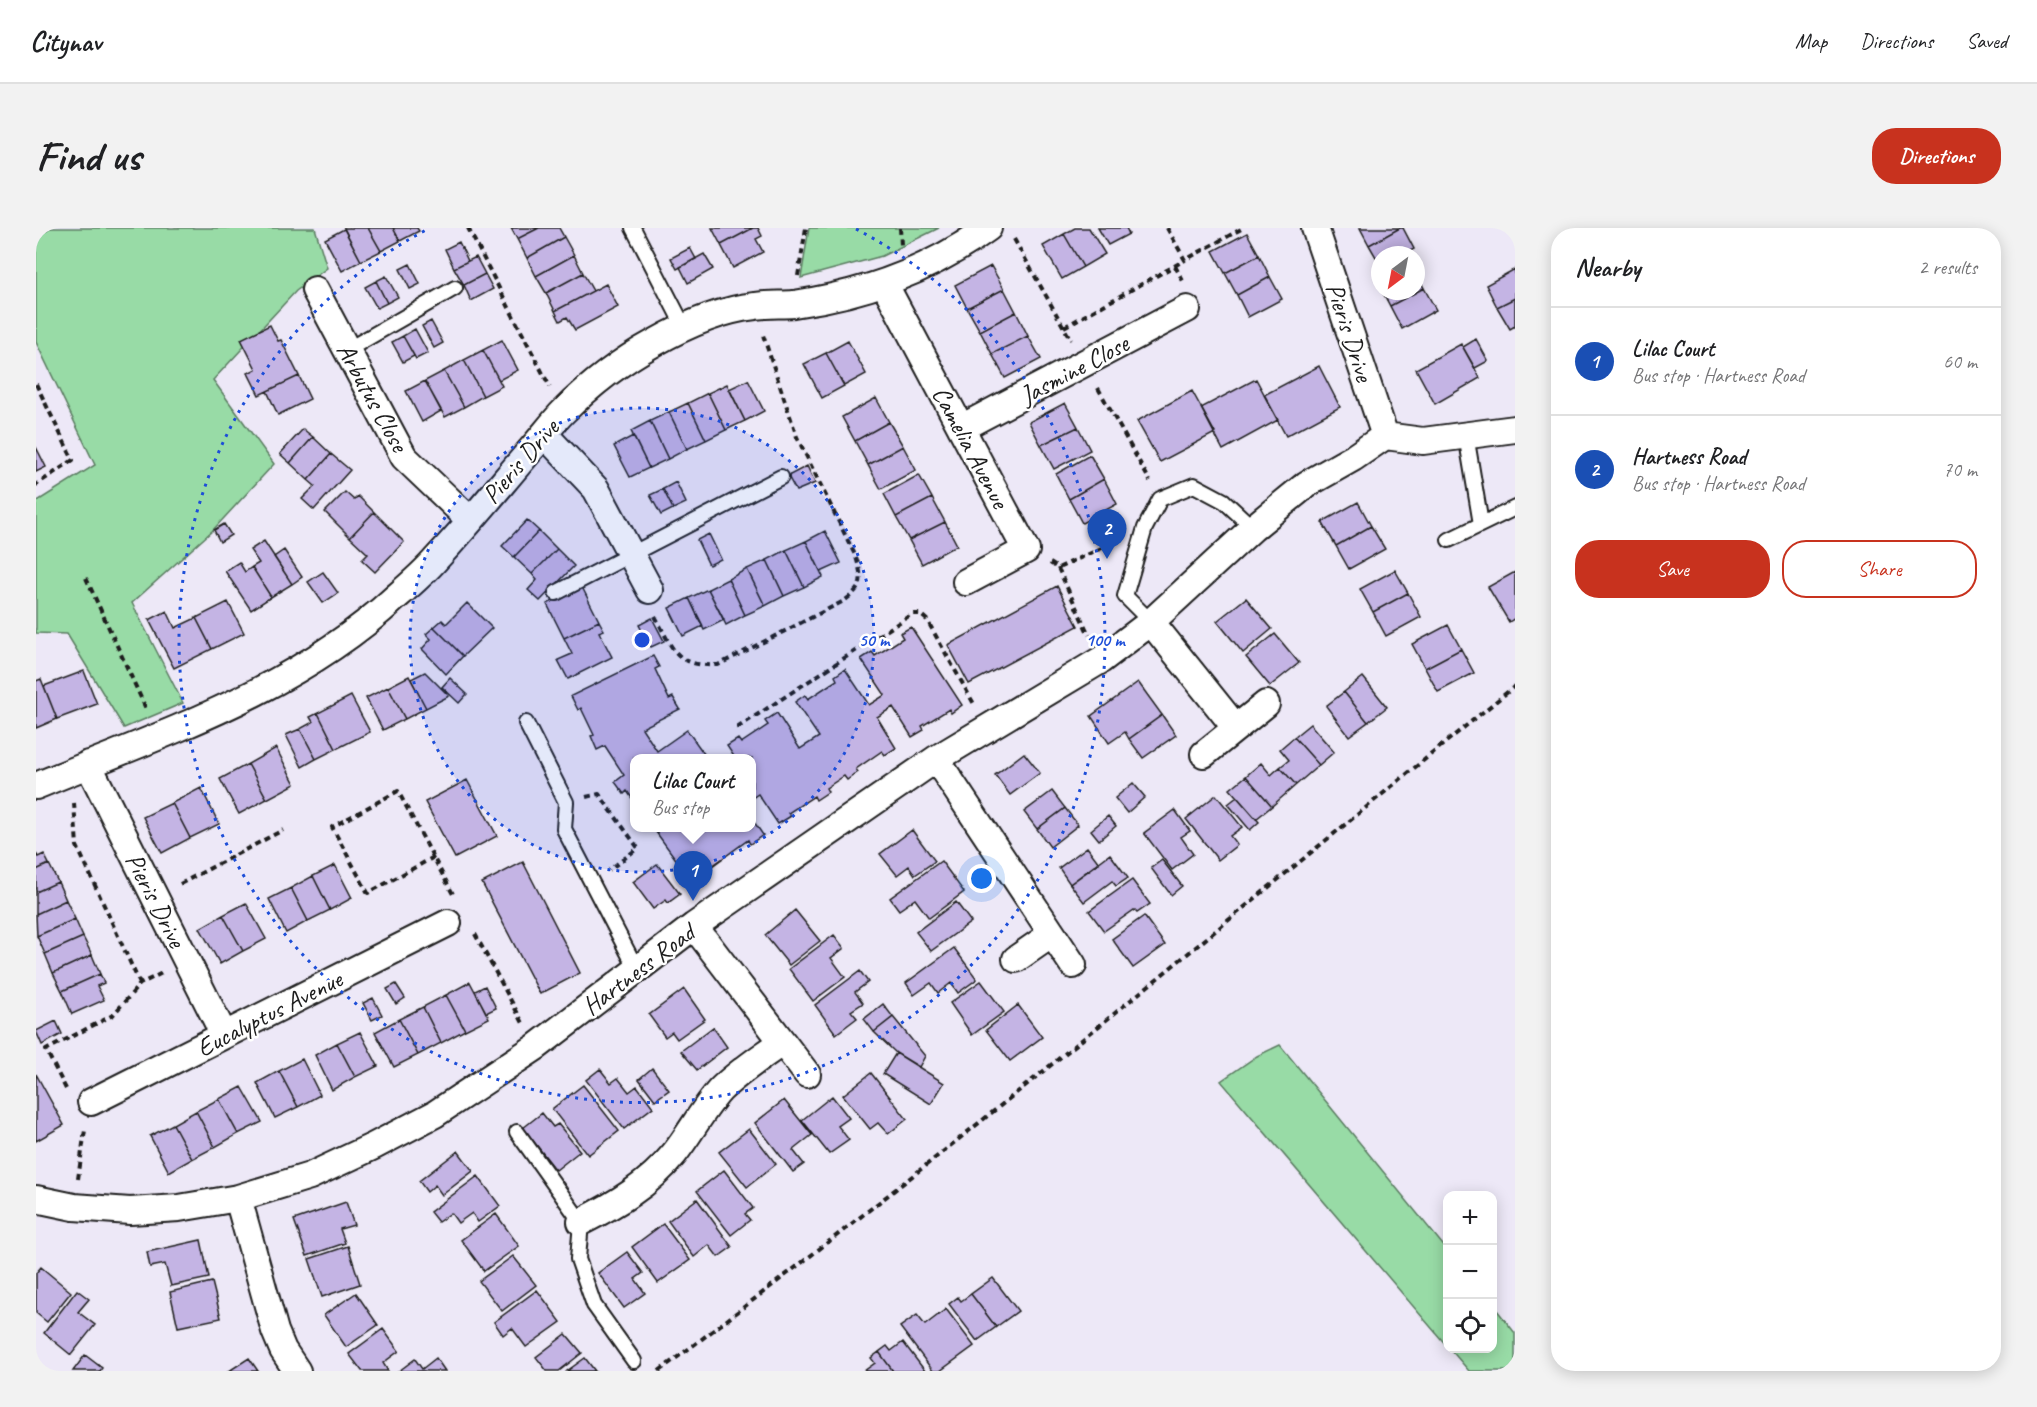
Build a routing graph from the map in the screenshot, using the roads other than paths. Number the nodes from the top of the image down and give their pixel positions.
1 (633, 228) edge
2 (988, 228) edge
3 (1316, 228) edge
4 (884, 283) junction
5 (455, 288) dead end
6 (315, 290) dead end
7 (1187, 309) dead end
8 (684, 327) junction
9 (347, 350) junction
10 (961, 428) junction
11 (1515, 429) edge
12 (544, 434) junction
13 (1466, 435) junction
14 (1385, 436) junction
15 (781, 477) dead end
16 (1515, 508) edge
17 (470, 520) junction
18 (1481, 524) junction
19 (1253, 528) junction
20 (1449, 540) dead end
21 (631, 555) junction
22 (966, 582) dead end
23 (650, 590) road end
24 (556, 593) dead end
25 (1151, 622) junction
26 (1266, 704) dead end
27 (526, 723) dead end
28 (1236, 728) junction
29 (1204, 754) dead end
30 (936, 759) junction
31 (92, 774) junction
32 (36, 786) edge
33 (448, 923) dead end
34 (694, 926) junction
35 (1052, 934) junction
36 (1016, 958) dead end
37 (1072, 965) dead end
38 (636, 970) junction
39 (224, 1035) junction
40 (782, 1042) junction
41 (807, 1074) dead end
42 (83, 1106) road end
43 (517, 1132) dead end
44 (238, 1197) junction
45 (36, 1199) edge
46 (581, 1222) junction
47 (634, 1361) dead end
48 (297, 1371) edge

1 - 8 lane
2 - 4 street, Pieris Drive
3 - 14 street, Pieris Drive
4 - 8 street, Pieris Drive
4 - 10 street, Camelia Avenue
5 - 9 lane
6 - 9 street, Arbutus Close
7 - 10 street, Jasmine Close
8 - 12 street, Pieris Drive
9 - 17 street, Arbutus Close
10 - 22 street, Camelia Avenue
11 - 13 street
12 - 17 street, Pieris Drive
12 - 21 street
13 - 14 street
13 - 18 lane
14 - 19 street, Hartness Road
15 - 21 lane
16 - 18 lane
17 - 31 street, Pieris Drive
18 - 20 lane
19 - 25 street, Hartness Road
19 - 25 lane
21 - 23 street
21 - 24 lane
25 - 28 street
25 - 30 street, Hartness Road
26 - 28 street
27 - 38 lane
28 - 29 street
30 - 34 street, Hartness Road
30 - 35 street
31 - 32 street, Pieris Drive
31 - 39 street, Pieris Drive
33 - 39 street, Eucalyptus Avenue
34 - 38 street, Hartness Road
34 - 40 street
35 - 36 street
35 - 37 street
38 - 44 street, Hartness Road
39 - 42 street, Eucalyptus Avenue
40 - 41 street
40 - 46 street
43 - 46 lane
44 - 45 street, Hartness Road
44 - 48 street
46 - 47 lane

